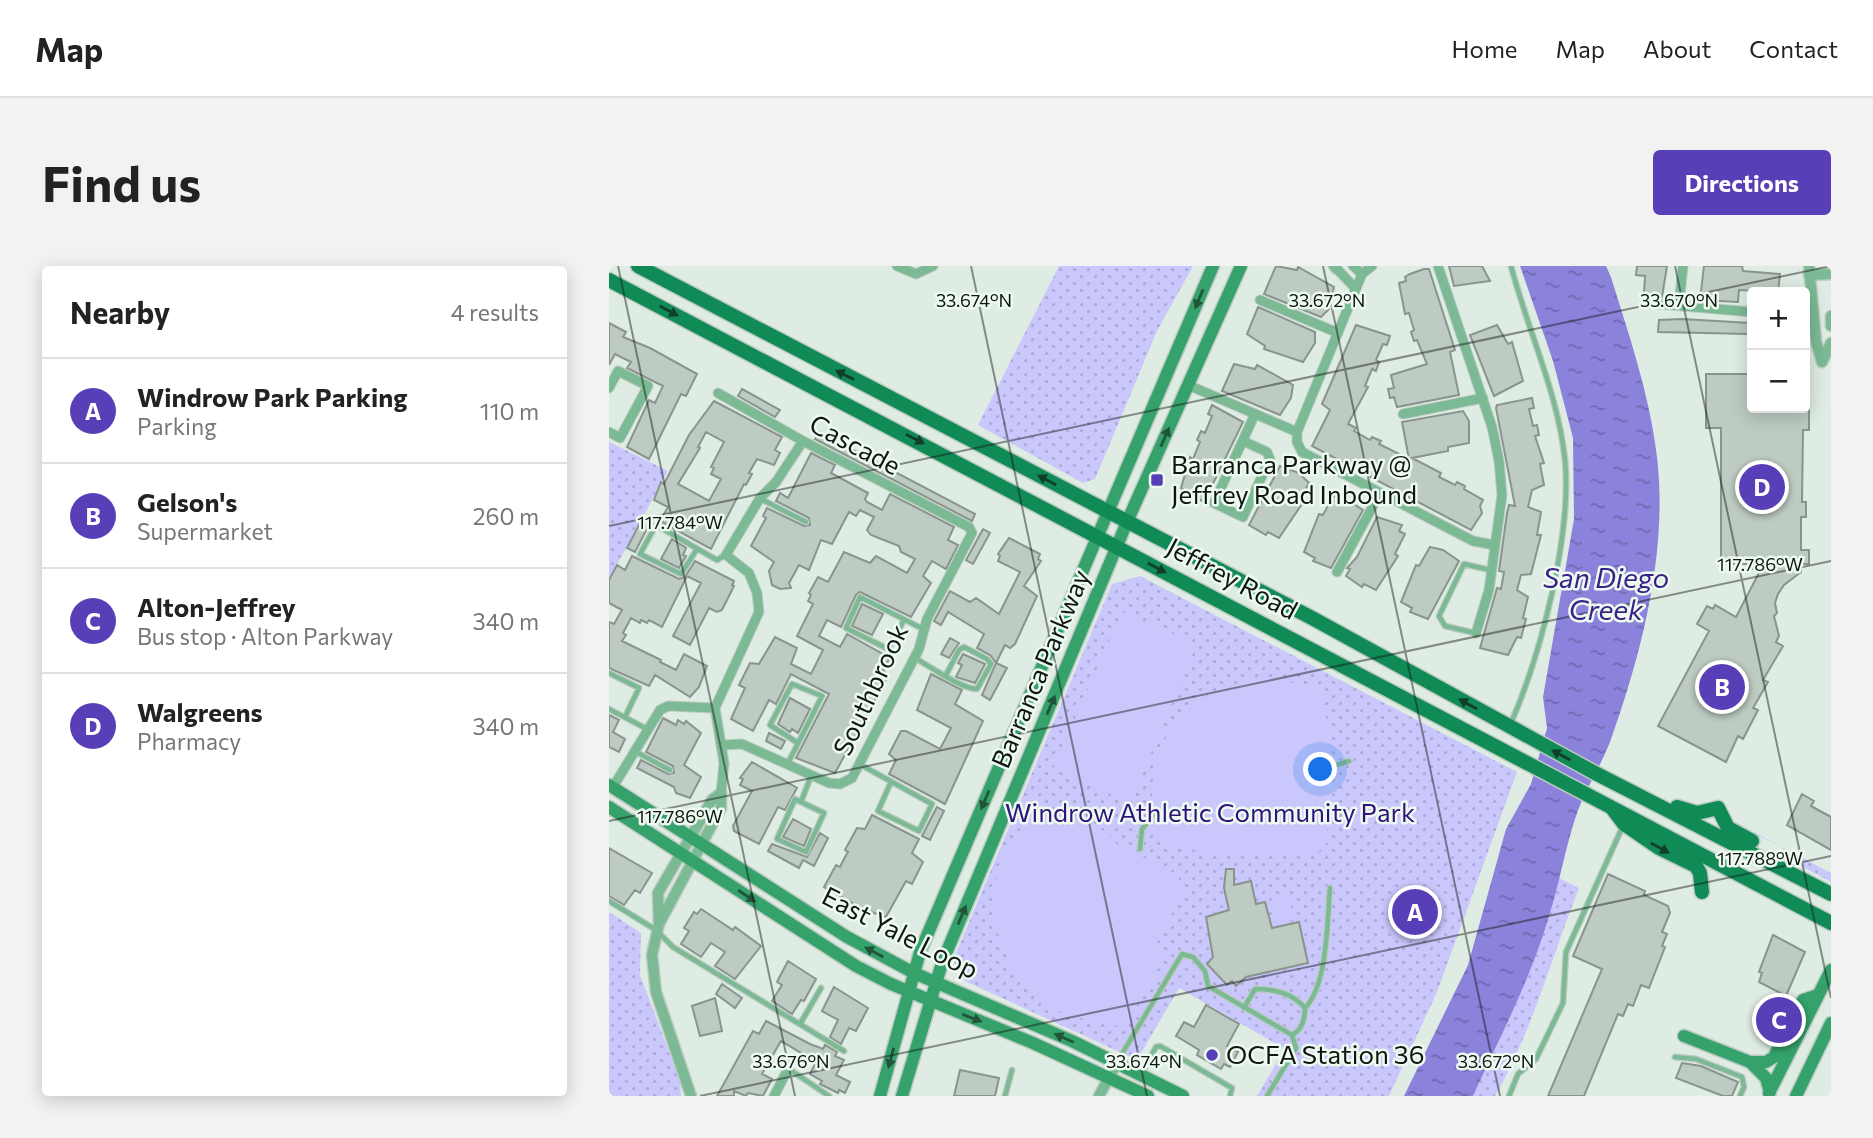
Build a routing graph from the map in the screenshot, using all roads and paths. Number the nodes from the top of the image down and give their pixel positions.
1 (638, 266) edge
2 (897, 266) edge
3 (933, 266) edge
4 (1213, 266) edge
5 (1241, 266) edge
6 (1353, 266) edge
7 (1372, 266) edge
8 (1438, 266) edge
9 (1511, 266) edge
10 (1683, 266) edge
11 (1335, 267) edge
12 (1809, 270) edge
13 (1362, 274) junction
14 (1831, 274) edge
15 (609, 280) edge
16 (1356, 289) junction
17 (1260, 300) dead end
18 (1648, 303) dead end
19 (1679, 305) junction
20 (1747, 312) edge
21 (1831, 316) edge
22 (1831, 326) edge
23 (1338, 333) junction
24 (1831, 343) edge
25 (1827, 362) edge
26 (1188, 385) junction
27 (609, 388) edge
28 (718, 393) dead end
29 (1483, 398) junction
30 (1255, 414) junction
31 (1403, 414) dead end
32 (609, 432) edge
33 (1297, 432) junction
34 (803, 441) junction
35 (1243, 441) junction
36 (1380, 493) junction
37 (760, 498) junction
38 (1107, 512) junction
39 (806, 522) dead end
40 (1127, 522) junction
41 (972, 533) joint
42 (1098, 535) junction
43 (1494, 545) junction
44 (1118, 546) junction
45 (697, 548) junction
46 (726, 555) junction
47 (1491, 570) junction
48 (1337, 572) dead end
49 (904, 620) junction
50 (924, 630) junction
51 (1476, 633) joint
52 (914, 658) junction
53 (609, 673) edge
54 (946, 675) junction
55 (715, 708) junction
56 (609, 709) edge
57 (625, 718) junction
58 (1510, 727) junction
59 (648, 730) junction
60 (798, 743) junction
61 (722, 745) junction
62 (635, 752) junction
63 (1349, 761) dead end
64 (787, 764) junction
65 (860, 765) junction
66 (1330, 767) dead end
67 (670, 770) dead end
68 (811, 775) junction
69 (891, 782) junction
70 (611, 786) edge
71 (721, 793) joint
72 (801, 802) junction
73 (1653, 802) junction
74 (609, 807) edge
75 (1153, 815) dead end
76 (1627, 819) junction
77 (696, 842) junction
78 (1140, 849) dead end
79 (687, 857) junction
80 (1736, 872) junction
81 (1801, 876) junction
82 (1330, 888) dead end
83 (1831, 894) edge
84 (609, 901) edge
85 (1831, 923) edge
86 (657, 927) junction
87 (1831, 970) edge
88 (914, 973) junction
89 (936, 982) junction
90 (821, 988) dead end
91 (909, 992) junction
92 (1818, 995) junction
93 (929, 1001) junction
94 (1244, 1008) junction
95 (1305, 1008) junction
96 (1831, 1023) edge
97 (800, 1024) junction
98 (1292, 1035) junction
99 (1684, 1036) dead end
100 (844, 1051) dead end
101 (1675, 1057) dead end
102 (1750, 1062) junction
103 (1117, 1063) junction
104 (788, 1069) joint
105 (1011, 1070) dead end
106 (1142, 1074) junction
107 (1108, 1077) junction
108 (1769, 1094) edge
109 (691, 1096) edge
110 (775, 1096) edge
111 (829, 1096) edge
112 (880, 1096) edge
113 (902, 1096) edge
114 (1005, 1096) edge
115 (1099, 1096) edge
116 (1148, 1096) edge
117 (1184, 1096) edge
118 (1230, 1096) edge
119 (1267, 1096) edge
120 (1509, 1096) edge
121 (1740, 1096) edge
122 (1795, 1096) edge

38 -> 1 main road, Jeffrey Road
2 - 3 street
4 -> 38 main road, Barranca Parkway
5 - 26 main road, Barranca Parkway
6 - 13 street
7 - 13 street
8 - 29 street
9 - 58 lane
10 - 19 street
11 - 16 street
12 - 14 street
12 - 25 street
13 - 16 street
15 -> 42 main road, Jeffrey Road
16 - 23 street
17 - 23 street
18 - 19 street
19 - 20 street
21 - 22 street
23 - 33 street
24 - 25 street
26 - 30 street
40 -> 26 main road, Barranca Parkway
27 - 32 street
28 - 34 street, Cascade
29 - 31 street
29 - 43 street
30 - 33 street
30 - 35 street
33 - 36 street
34 - 37 street
34 - 41 street, Cascade
35 - 35 street
36 - 43 street
36 - 48 street
37 - 39 lane
37 - 46 street
38 - 40 main road, Jeffrey Road
38 - 42 main road, Barranca Parkway
40 - 44 main road, Barranca Parkway
58 -> 40 main road, Jeffrey Road
41 - 50 street, Southbrook
42 - 44 main road, Jeffrey Road
42 -> 88 main road, Barranca Parkway
43 - 47 street
44 -> 76 main road, Jeffrey Road
89 -> 44 main road, Barranca Parkway
45 - 45 lane
45 - 46 lane
46 - 55 street
47 - 51 street
47 - 51 lane
49 - 49 lane
49 - 50 lane
50 - 52 street, Southbrook
52 - 54 lane
52 - 65 street, Southbrook
53 - 57 lane
54 - 54 lane
55 - 59 street
55 - 61 street
56 - 57 lane
57 - 59 lane
73 -> 58 main road, Jeffrey Road
59 - 62 street
60 - 60 lane
60 - 64 lane
61 - 64 street, Southbrook
61 - 71 street
62 - 67 lane
62 - 70 street
63 - 66 lane
64 - 68 street, Southbrook
65 - 68 street, Southbrook
65 - 69 lane
68 - 72 lane
69 - 69 lane
70 - 77 main road, East Yale Loop
71 - 77 street
72 - 72 lane
73 - 81 main road, Jeffrey Road
73 - 81 main road
74 - 79 main road, East Yale Loop
75 - 78 lane
76 - 80 main road, Jeffrey Road
76 -> 80 main road
76 - 120 lane
77 - 79 street
88 -> 77 main road, East Yale Loop
79 - 86 street
79 -> 91 main road, East Yale Loop
80 - 85 main road, Jeffrey Road
81 - 83 main road, Jeffrey Road
82 - 95 lane
84 - 86 lane
86 - 97 lane
86 - 109 street
87 - 92 main road
88 - 89 main road, East Yale Loop
88 - 91 main road, Barranca Parkway
89 - 93 main road, Barranca Parkway
103 -> 89 main road, East Yale Loop
90 - 97 lane
91 - 93 main road, East Yale Loop
91 -> 112 main road, Barranca Parkway
92 - 102 main road
92 - 108 main road
93 -> 107 main road, East Yale Loop
93 - 113 main road, Barranca Parkway
94 - 95 lane
94 - 98 lane
94 - 103 lane
95 - 98 lane
96 - 122 main road
97 - 100 lane
98 - 119 lane
99 - 102 main road
101 - 121 lane
102 - 108 main road
103 - 106 main road, East Yale Loop
103 - 107 street
104 - 110 street
104 - 111 lane
105 - 114 lane
106 - 117 main road, East Yale Loop
106 - 118 lane
107 - 115 street
107 - 116 main road, East Yale Loop

